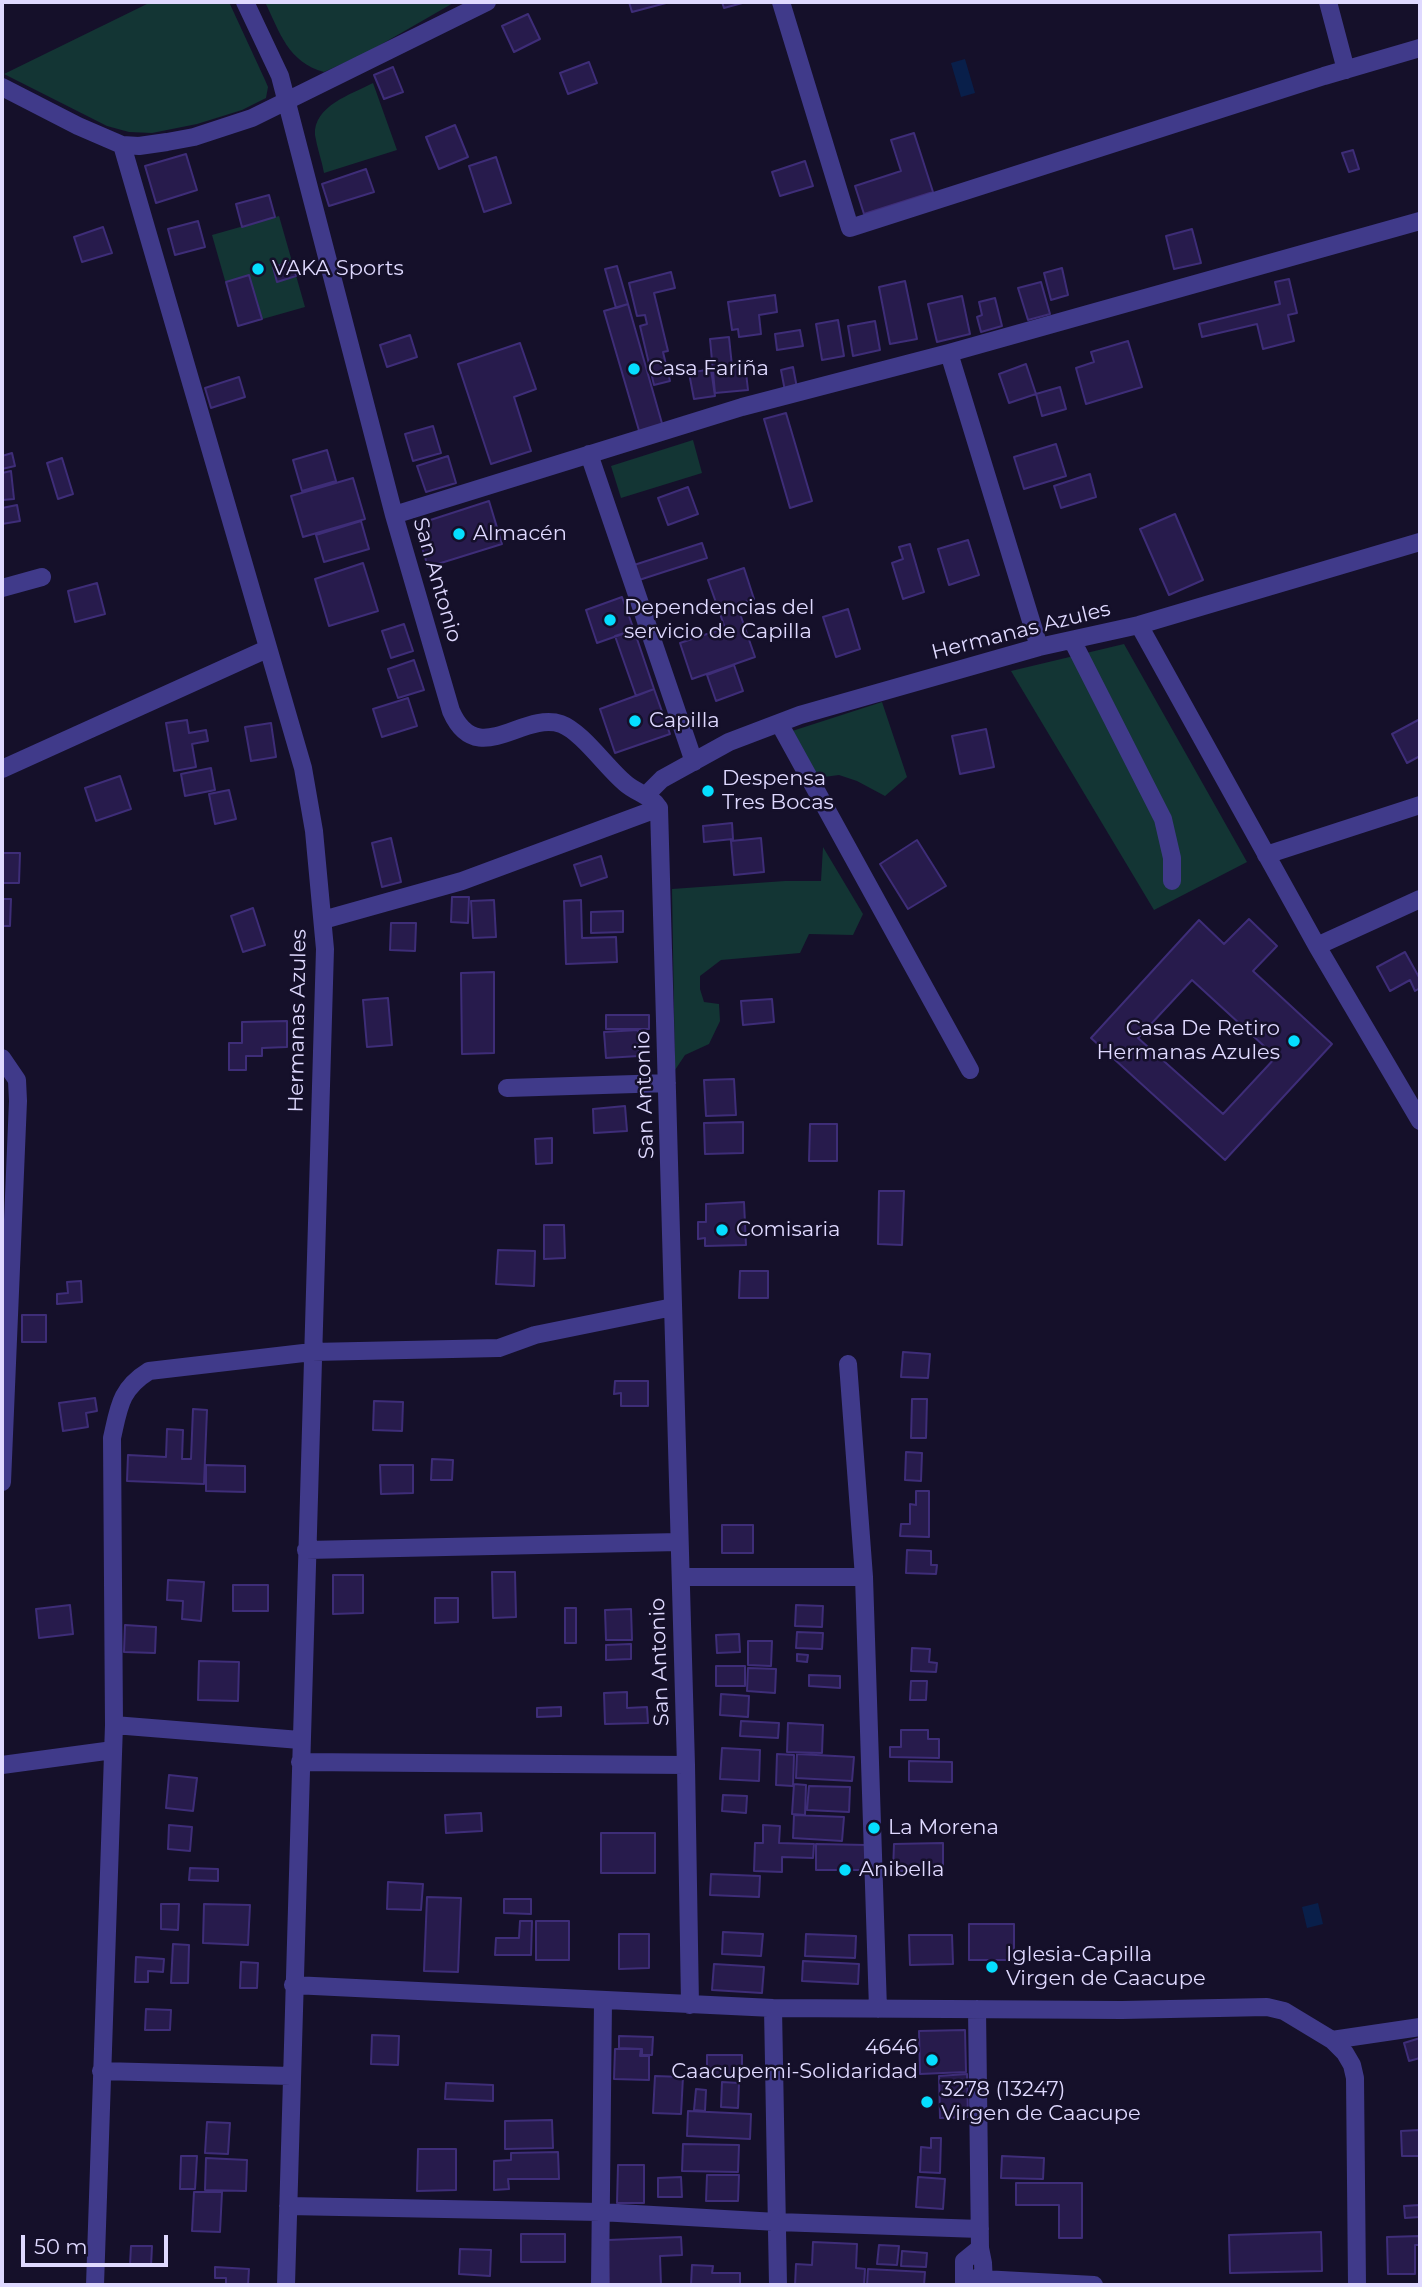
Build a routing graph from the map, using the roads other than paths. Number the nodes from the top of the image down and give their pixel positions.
1 (245, 2) edge
2 (486, 2) edge
3 (781, 2) edge
4 (1328, 2) edge
5 (1420, 48) edge
6 (1346, 69) junction
7 (2, 87) edge
8 (286, 101) junction
9 (122, 145) junction
10 (1420, 220) edge
11 (949, 353) junction
12 (589, 454) junction
13 (394, 515) junction
14 (1420, 542) edge
15 (43, 577) dead end
16 (2, 588) edge
17 (1139, 625) junction
18 (1072, 640) junction
19 (1039, 647) junction
20 (267, 649) junction
21 (779, 723) junction
22 (694, 762) junction
23 (2, 769) edge
24 (652, 802) junction
25 (1420, 805) edge
26 (1266, 855) junction
27 (1172, 881) dead end
28 (1420, 900) edge
29 (323, 920) junction
30 (1317, 946) junction
31 (2, 1058) edge
32 (970, 1070) dead end
33 (667, 1083) junction
34 (507, 1088) dead end
35 (1420, 1121) edge
36 (673, 1307) junction
37 (312, 1352) junction
38 (848, 1364) dead end
39 (2, 1482) edge
40 (679, 1542) junction
41 (306, 1550) junction
42 (681, 1577) junction
43 (864, 1577) junction
44 (114, 1725) junction
45 (300, 1740) junction
46 (113, 1750) junction
47 (300, 1762) junction
48 (2, 1765) edge
49 (685, 1765) junction
50 (293, 1984) junction
51 (603, 2001) junction
52 (690, 2005) junction
53 (773, 2008) junction
54 (878, 2009) junction
55 (977, 2009) junction
56 (1420, 2027) edge
57 (1332, 2040) junction
58 (101, 2071) junction
59 (291, 2076) junction
60 (288, 2206) junction
61 (600, 2212) junction
62 (777, 2222) junction
63 (981, 2229) junction
64 (980, 2248) junction
65 (964, 2281) edge
66 (984, 2282) edge
67 (95, 2285) edge
68 (286, 2285) edge
69 (600, 2285) edge
70 (778, 2285) edge
71 (1094, 2285) edge
72 (1357, 2285) edge

1 - 8 street, San Antonio
2 - 8 street
3 - 6 street
4 - 6 street
5 - 6 street
7 - 9 street
8 - 9 street
8 - 13 street, San Antonio
9 - 20 street
10 - 11 street
11 - 12 street
11 - 19 street
12 - 13 street
12 - 22 street
13 - 24 street, San Antonio
14 - 17 street, Hermanas Azules
15 - 16 street
17 - 18 street, Hermanas Azules
17 - 26 street
18 - 19 street, Hermanas Azules
18 - 27 street
19 - 21 street, Hermanas Azules
20 - 23 street
20 - 29 street
21 - 22 street, Hermanas Azules
21 - 32 street
22 - 24 street, Hermanas Azules
24 - 29 street, Hermanas Azules
24 - 33 street, San Antonio
25 - 26 street
26 - 30 street
28 - 30 street
29 - 37 street, Hermanas Azules
30 - 35 street
31 - 39 street
33 - 34 street
33 - 36 street, San Antonio
36 - 37 street
36 - 40 street, San Antonio
37 - 41 street, Hermanas Azules
37 - 44 street
38 - 43 street
40 - 41 street
40 - 42 street, San Antonio
41 - 45 street, Hermanas Azules
42 - 43 street
42 - 49 street, San Antonio
43 - 54 street
44 - 45 street
44 - 46 street
45 - 47 street, Hermanas Azules
46 - 48 street
46 - 58 street
47 - 49 street
47 - 50 street, Hermanas Azules
49 - 52 street, San Antonio
50 - 51 street
50 - 59 street, Hermanas Azules
51 - 52 street
51 - 61 street
52 - 53 street
53 - 54 street
53 - 62 street
54 - 55 street
55 - 57 street
55 - 63 street
56 - 57 street
57 - 72 street
58 - 59 street
58 - 67 street
59 - 60 street, Hermanas Azules
60 - 61 street
60 - 68 street, Hermanas Azules
61 - 62 street
61 - 69 street
62 - 63 street
62 - 70 street
63 - 64 street
64 - 65 street
64 - 66 street
65 - 66 street
66 - 71 street

